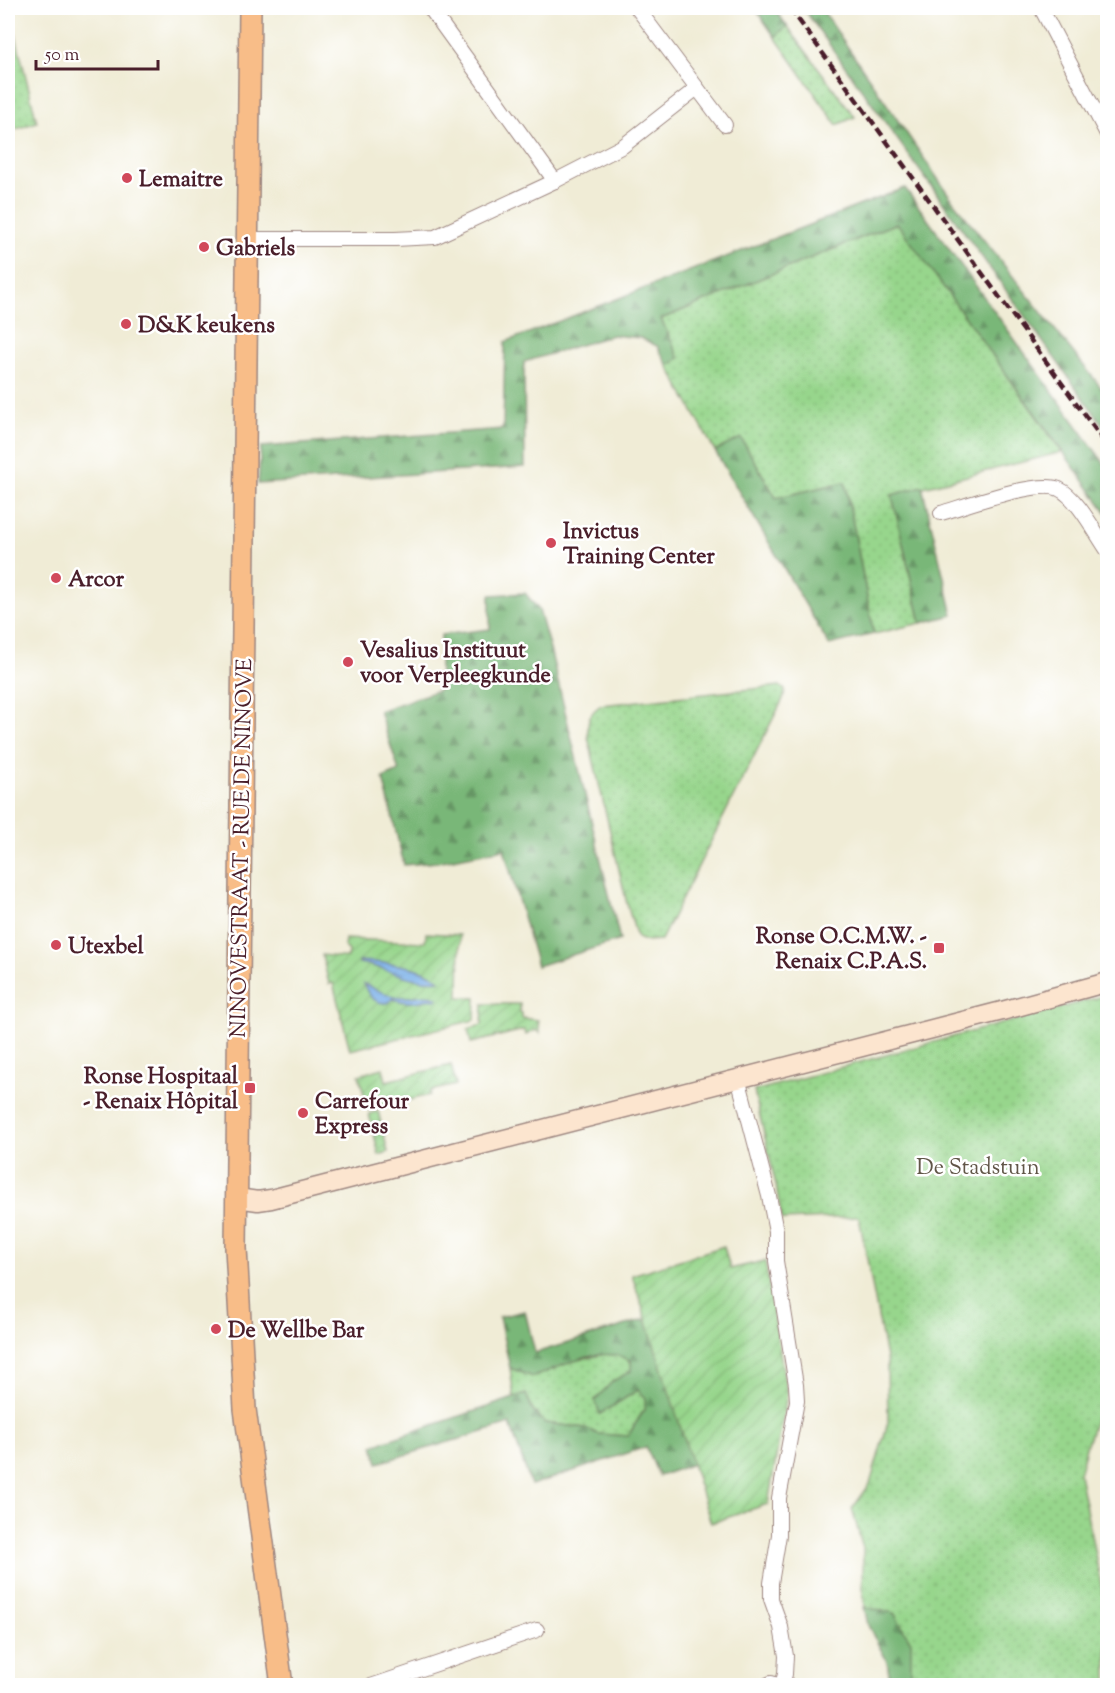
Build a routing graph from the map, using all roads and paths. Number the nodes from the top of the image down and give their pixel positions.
1 (250, 8) edge
2 (430, 8) edge
3 (637, 8) edge
4 (1041, 8) edge
5 (697, 88) junction
6 (725, 125) dead end
7 (1107, 136) edge
8 (555, 181) junction
9 (248, 238) junction
10 (941, 513) dead end
11 (1107, 551) edge
12 (1107, 982) edge
13 (738, 1078) junction
14 (237, 1198) junction
15 (537, 1630) dead end
16 (775, 1685) edge
17 (282, 1686) edge
18 (371, 1686) edge

1 - 9 main road, NINOVESTRAAT - RUE DE NINOVE
2 - 8 street
3 - 5 street
4 - 7 street
5 - 6 street
5 - 8 street
8 - 9 street
9 - 14 main road, NINOVESTRAAT - RUE DE NINOVE
10 - 11 street
12 - 13 street
13 - 14 street
13 - 16 street
14 - 17 main road, NINOVESTRAAT - RUE DE NINOVE
15 - 18 street

